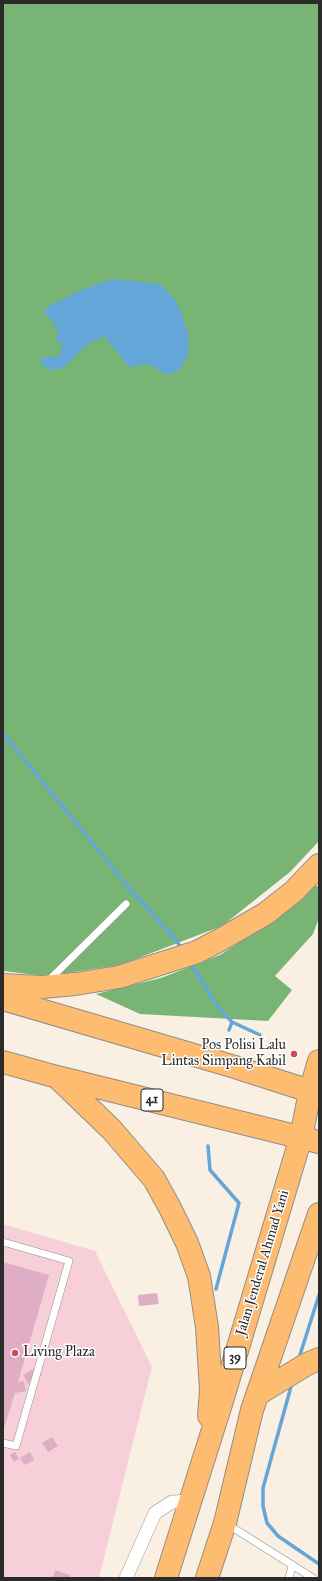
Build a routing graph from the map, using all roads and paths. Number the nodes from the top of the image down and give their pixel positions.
1 (319, 865) edge
2 (126, 904) dead end
3 (70, 974) junction
4 (3, 985) edge
5 (3, 999) edge
6 (3, 1062) edge
7 (319, 1062) edge
8 (57, 1077) junction
9 (315, 1093) edge
10 (310, 1139) edge
11 (319, 1214) edge
12 (3, 1242) edge
13 (306, 1366) edge
14 (222, 1401) junction
15 (255, 1402) junction
16 (3, 1443) edge
17 (207, 1445) junction
18 (189, 1501) junction
19 (225, 1523) junction
20 (292, 1566) junction
21 (126, 1578) edge
22 (166, 1578) edge
23 (207, 1578) edge
24 (289, 1578) edge
25 (313, 1578) edge

1 - 3 highway
2 - 3 lane
3 - 4 highway
5 - 9 highway
6 - 8 highway, 41
7 - 9 highway, Jalan Jenderal Ahmad Yani / 39
8 - 10 highway, 41
8 - 17 highway
9 - 10 highway, Jalan Jenderal Ahmad Yani / 39
10 - 14 highway, Jalan Jenderal Ahmad Yani / 39
11 - 15 highway, 39
12 - 16 lane
13 - 15 highway
14 - 15 highway
14 - 17 highway, Jalan Jenderal Ahmad Yani / 39
15 - 19 highway, 39
17 - 18 highway, Jalan Jenderal Ahmad Yani / 39
18 - 21 street
18 - 22 highway, Jalan Jenderal Ahmad Yani / 39
19 - 20 lane
19 - 23 highway, 39
20 - 24 lane
20 - 25 lane

